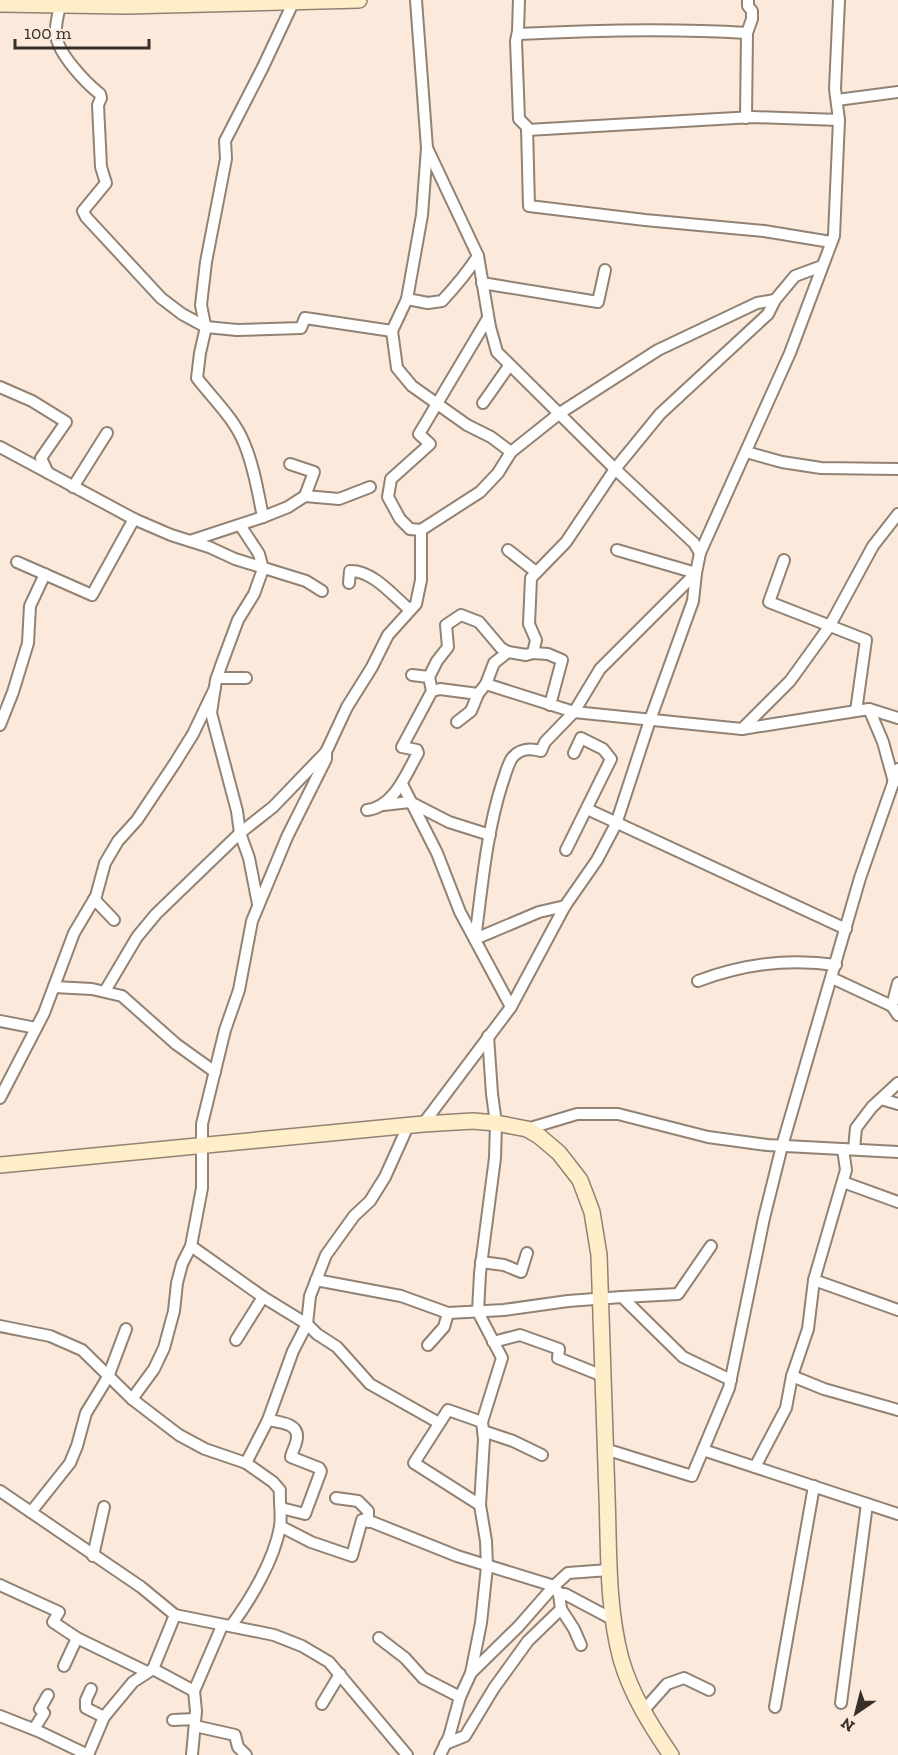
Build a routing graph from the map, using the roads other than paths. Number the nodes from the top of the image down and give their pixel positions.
1 (359, 0) edge
2 (416, 0) edge
3 (519, 0) edge
4 (748, 0) edge
5 (839, 0) edge
6 (128, 3) edge
7 (293, 3) junction
8 (0, 4) edge
9 (60, 6) junction
10 (747, 33) junction
11 (518, 34) junction
12 (898, 92) edge
13 (837, 100) junction
14 (746, 118) junction
15 (839, 120) junction
16 (527, 130) junction
17 (427, 148) junction
18 (831, 242) junction
19 (478, 256) junction
20 (822, 266) junction
21 (605, 270) dead end
22 (482, 283) junction
23 (407, 299) junction
24 (775, 300) junction
25 (488, 318) junction
26 (205, 326) junction
27 (392, 331) junction
28 (509, 366) junction
29 (0, 387) edge
30 (435, 403) junction
31 (483, 403) dead end
32 (560, 413) junction
33 (107, 434) dead end
34 (0, 447) edge
35 (511, 452) junction
36 (746, 452) junction
37 (290, 464) dead end
38 (615, 469) junction
39 (898, 469) edge
40 (48, 474) junction
41 (73, 487) junction
42 (370, 487) dead end
43 (305, 496) junction
44 (898, 514) edge
45 (263, 517) junction
46 (134, 519) junction
47 (240, 525) junction
48 (421, 530) junction
49 (190, 541) junction
50 (508, 550) dead end
51 (617, 550) dead end
52 (700, 553) junction
53 (784, 560) dead end
54 (17, 562) dead end
55 (263, 569) junction
56 (536, 572) junction
57 (696, 573) junction
58 (45, 574) junction
59 (349, 583) dead end
60 (322, 591) dead end
61 (410, 610) junction
62 (830, 626) junction
63 (508, 652) junction
64 (533, 653) junction
65 (412, 675) dead end
66 (429, 677) junction
67 (246, 678) dead end
68 (216, 683) junction
69 (486, 684) junction
70 (432, 691) junction
71 (478, 694) junction
72 (550, 705) junction
73 (869, 709) junction
74 (856, 711) junction
75 (574, 712) junction
76 (898, 718) edge
77 (650, 720) junction
78 (457, 722) dead end
79 (0, 724) edge
80 (742, 729) junction
81 (326, 752) junction
82 (574, 753) dead end
83 (898, 769) edge
84 (402, 784) junction
85 (894, 788) edge
86 (411, 802) junction
87 (383, 806) junction
88 (587, 809) junction
89 (367, 810) dead end
90 (617, 822) junction
91 (240, 833) junction
92 (490, 835) junction
93 (566, 850) dead end
94 (94, 898) junction
95 (258, 905) junction
96 (565, 906) junction
97 (114, 920) dead end
98 (846, 929) junction
99 (475, 939) junction
100 (836, 965) junction
101 (832, 978) junction
102 (698, 981) dead end
103 (898, 983) edge
104 (54, 987) junction
105 (105, 991) junction
106 (511, 1007) junction
107 (895, 1010) edge
108 (0, 1020) edge
109 (36, 1028) junction
110 (488, 1036) junction
111 (215, 1072) junction
112 (898, 1083) edge
113 (0, 1098) edge
114 (881, 1098) junction
115 (898, 1104) edge
116 (496, 1123) junction
117 (415, 1125) junction
118 (527, 1129) junction
119 (201, 1144) junction
120 (782, 1146) junction
121 (848, 1149) junction
122 (898, 1152) edge
123 (0, 1165) edge
124 (843, 1182) junction
125 (898, 1203) edge
126 (191, 1246) junction
127 (711, 1246) dead end
128 (527, 1254) dead end
129 (481, 1262) junction
130 (316, 1280) junction
131 (814, 1280) junction
132 (263, 1297) junction
133 (622, 1297) junction
134 (600, 1298) junction
135 (898, 1310) edge
136 (478, 1312) junction
137 (447, 1313) junction
138 (307, 1324) junction
139 (0, 1326) edge
140 (126, 1329) dead end
141 (236, 1340) dead end
142 (493, 1342) junction
143 (428, 1345) dead end
144 (603, 1376) junction
145 (792, 1376) junction
146 (108, 1377) junction
147 (731, 1380) junction
148 (132, 1399) junction
149 (898, 1410) edge
150 (268, 1420) junction
151 (440, 1423) junction
152 (482, 1427) junction
153 (605, 1449) junction
154 (703, 1450) junction
155 (542, 1455) dead end
156 (246, 1463) junction
157 (755, 1467) junction
158 (814, 1486) junction
159 (0, 1491) edge
160 (336, 1498) dead end
161 (867, 1504) junction
162 (480, 1505) junction
163 (104, 1507) dead end
164 (281, 1508) junction
165 (31, 1512) junction
166 (898, 1514) edge
167 (368, 1522) junction
168 (280, 1526) junction
169 (93, 1556) junction
170 (487, 1567) junction
171 (609, 1570) junction
172 (0, 1585) edge
173 (556, 1590) junction
174 (561, 1609) junction
175 (175, 1616) junction
176 (614, 1620) junction
177 (226, 1626) junction
178 (77, 1638) junction
179 (379, 1638) dead end
180 (581, 1645) dead end
181 (63, 1666) dead end
182 (150, 1670) junction
183 (471, 1673) junction
184 (340, 1674) junction
185 (91, 1689) dead end
186 (194, 1690) junction
187 (709, 1690) dead end
188 (48, 1695) dead end
189 (460, 1697) junction
190 (841, 1703) dead end
191 (322, 1704) dead end
192 (775, 1707) dead end
193 (643, 1711) junction
194 (0, 1716) edge
195 (104, 1717) junction
196 (173, 1720) dead end
197 (195, 1723) junction
198 (34, 1729) junction
199 (445, 1751) edge
200 (88, 1755) edge
201 (192, 1755) edge
202 (246, 1755) edge
203 (407, 1755) edge
204 (671, 1755) edge

1 - 7 street
2 - 17 street
3 - 11 street
4 - 10 street
5 - 13 street
6 - 7 street
6 - 9 street
7 - 26 street
8 - 9 street
9 - 26 street
10 - 11 street
10 - 14 street
11 - 16 street
12 - 13 street
13 - 15 street
14 - 15 street
14 - 16 street
15 - 18 street
16 - 18 street
17 - 19 street
17 - 23 street
18 - 20 street
19 - 22 street
19 - 23 street
20 - 24 street
20 - 36 street
21 - 22 street
22 - 25 street
23 - 27 street
24 - 32 street
24 - 38 street
25 - 28 street
25 - 30 street
26 - 27 street
26 - 45 street
27 - 30 street
28 - 31 street
28 - 32 street
29 - 40 street
30 - 35 street
30 - 48 street
32 - 35 street
32 - 38 street
33 - 41 street
34 - 40 street
35 - 48 street
36 - 39 street
36 - 52 street
37 - 43 street
38 - 52 street
38 - 56 street
40 - 41 street
41 - 46 street
42 - 43 street
43 - 45 street
44 - 62 street
45 - 47 street
46 - 49 street
46 - 58 street
47 - 49 street
47 - 55 street
48 - 61 street
49 - 55 street
50 - 56 street
51 - 57 street
52 - 57 street
53 - 62 street
54 - 58 street
55 - 60 street
55 - 68 street
56 - 64 street
57 - 75 street
57 - 77 street
58 - 79 street
59 - 61 street
61 - 81 street
62 - 74 street
62 - 80 street
63 - 64 street
63 - 66 street
63 - 69 street
64 - 72 street
65 - 66 street
66 - 70 street
67 - 68 street
68 - 91 street
68 - 94 street
69 - 71 street
69 - 72 street
70 - 71 street
70 - 84 street
71 - 78 street
72 - 75 street
73 - 74 street
73 - 76 street
73 - 85 street
74 - 80 street
75 - 77 street
75 - 92 street
77 - 80 street
77 - 90 street
81 - 91 street
81 - 95 street
82 - 88 street
83 - 85 street
84 - 86 street
84 - 87 street
85 - 98 street
86 - 87 street
86 - 92 street
86 - 99 street
87 - 89 street
88 - 90 street
88 - 93 street
90 - 96 street
90 - 98 street
91 - 95 street
91 - 105 street
92 - 99 street
94 - 97 street
94 - 104 street
95 - 111 street
96 - 99 street
96 - 106 street
98 - 100 street
99 - 106 street
100 - 101 street
100 - 102 street
101 - 107 street
101 - 120 street
103 - 107 street
104 - 105 street
104 - 109 street
105 - 111 street
106 - 110 street
108 - 109 street
109 - 113 street
110 - 116 street
110 - 117 street
111 - 119 street
112 - 114 street
114 - 115 street
114 - 121 street
116 - 117 street
116 - 118 street
116 - 129 street
117 - 119 street
117 - 130 street
118 - 120 street
118 - 134 street
119 - 123 street
119 - 126 street
120 - 121 street
120 - 147 street
121 - 122 street
121 - 124 street
124 - 125 street
124 - 131 street
126 - 132 street
126 - 148 street
127 - 133 street
128 - 129 street
129 - 136 street
130 - 137 street
130 - 138 street
131 - 135 street
131 - 145 street
132 - 138 street
132 - 141 street
133 - 134 street
133 - 147 street
134 - 136 street
134 - 144 street
136 - 137 street
136 - 142 street
137 - 143 street
138 - 150 street
138 - 151 street
139 - 146 street
140 - 146 street
142 - 144 street
142 - 152 street
144 - 153 street
145 - 149 street
145 - 157 street
146 - 148 street
146 - 165 street
147 - 154 street
148 - 156 street
150 - 156 street
150 - 164 street
151 - 152 street
151 - 162 street
152 - 155 street
152 - 162 street
153 - 154 street
153 - 171 street
154 - 157 street
156 - 164 street
157 - 158 street
158 - 161 street
158 - 192 street
159 - 165 street
160 - 167 street
161 - 166 street
161 - 190 street
162 - 170 street
163 - 169 street
164 - 168 street
165 - 169 street
167 - 168 street
167 - 170 street
168 - 177 street
169 - 175 street
170 - 173 street
170 - 183 street
171 - 173 street
171 - 176 street
172 - 178 street
173 - 174 street
173 - 176 street
173 - 183 street
174 - 180 street
174 - 199 street
175 - 177 street
175 - 182 street
176 - 193 street
177 - 184 street
177 - 186 street
178 - 181 street
178 - 182 street
179 - 189 street
182 - 186 street
182 - 195 street
183 - 189 street
184 - 191 street
184 - 203 street
185 - 195 street
186 - 197 street
187 - 193 street
188 - 198 street
189 - 199 street
193 - 204 street
194 - 198 street
195 - 200 street
196 - 197 street
197 - 201 street
197 - 202 street
198 - 200 street

